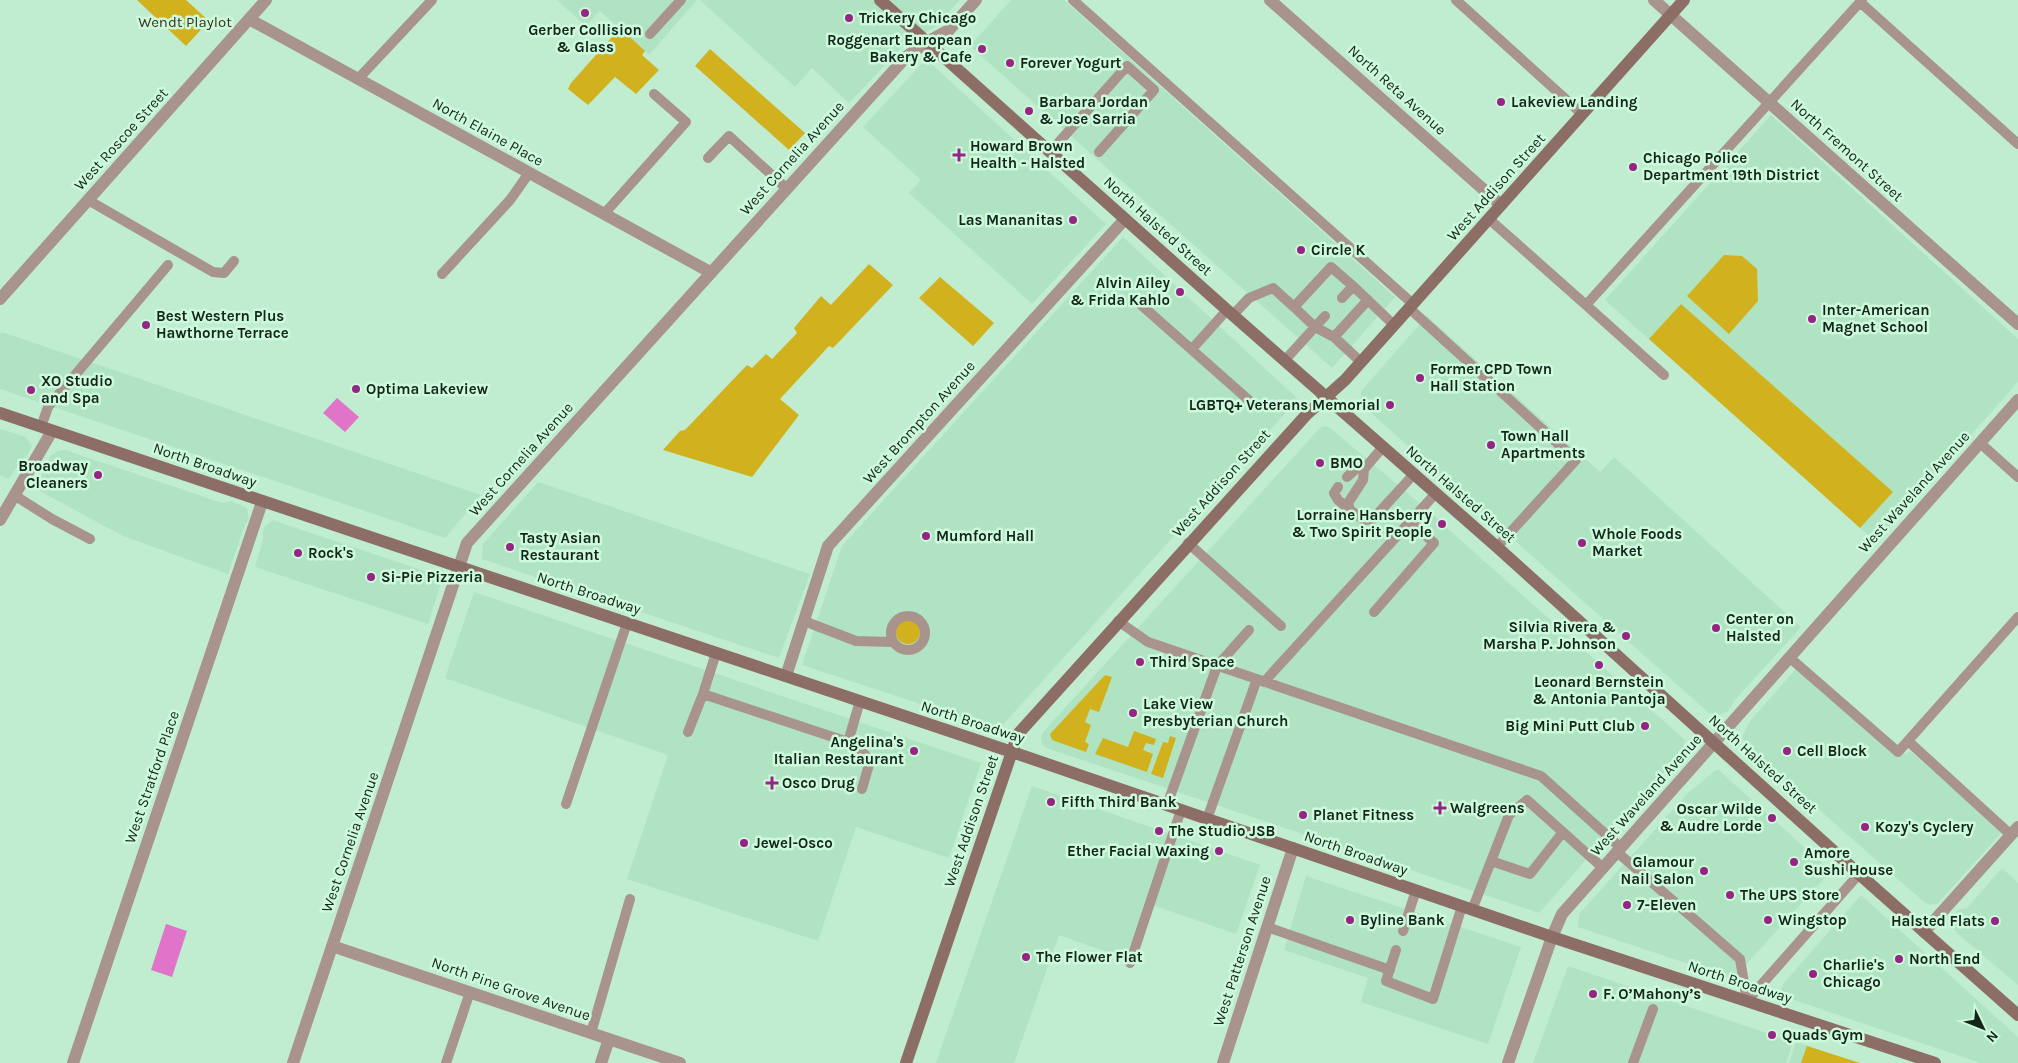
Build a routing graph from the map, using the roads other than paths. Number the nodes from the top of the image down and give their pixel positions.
1 (266, 0) edge
2 (432, 0) edge
3 (681, 0) edge
4 (880, 0) edge
5 (976, 0) edge
6 (1073, 0) edge
7 (1270, 0) edge
8 (1456, 0) edge
9 (1654, 0) edge
10 (1684, 0) edge
11 (1861, 1) edge
12 (1671, 15) junction
13 (249, 19) junction
14 (650, 34) dead end
15 (927, 42) junction
16 (358, 79) junction
17 (654, 94) dead end
18 (1769, 102) junction
19 (1582, 114) junction
20 (2018, 144) edge
21 (1050, 152) junction
22 (1099, 152) dead end
23 (708, 158) dead end
24 (528, 173) junction
25 (786, 188) junction
26 (88, 200) junction
27 (1501, 205) junction
28 (604, 214) junction
29 (1125, 219) junction
30 (1489, 219) junction
31 (234, 261) dead end
32 (168, 264) dead end
33 (710, 272) junction
34 (442, 274) dead end
35 (1353, 286) junction
36 (1342, 298) dead end
37 (0, 299) edge
38 (1368, 300) junction
39 (1139, 303) dead end
40 (1586, 305) junction
41 (1411, 306) junction
42 (1294, 307) junction
43 (1230, 312) junction
44 (1325, 316) dead end
45 (2018, 324) edge
46 (1394, 325) junction
47 (1316, 327) junction
48 (1334, 337) junction
49 (1192, 350) junction
50 (1285, 360) junction
51 (1361, 362) junction
52 (1664, 375) dead end
53 (1326, 397) junction
54 (2018, 400) edge
55 (1252, 403) dead end
56 (0, 414) edge
57 (46, 429) junction
58 (1980, 443) junction
59 (1383, 447) junction
60 (1364, 469) junction
61 (1414, 474) junction
62 (1347, 477) dead end
63 (2018, 477) edge
64 (1338, 487) dead end
65 (1436, 493) junction
66 (14, 496) junction
67 (262, 502) junction
68 (1350, 510) junction
69 (0, 520) edge
70 (1410, 521) junction
71 (90, 539) dead end
72 (1188, 543) junction
73 (1497, 547) junction
74 (459, 567) junction
75 (1374, 612) dead end
76 (2018, 617) edge
77 (804, 621) junction
78 (1118, 621) junction
79 (627, 623) junction
80 (1281, 626) dead end
81 (1249, 630) dead end
82 (893, 642) dead end
83 (716, 653) junction
84 (1789, 657) junction
85 (1216, 666) junction
86 (786, 676) junction
87 (1260, 681) junction
88 (703, 694) junction
89 (860, 701) junction
90 (688, 732) dead end
91 (1908, 741) junction
92 (848, 742) junction
93 (1714, 742) junction
94 (1012, 752) junction
95 (862, 789) dead end
96 (566, 804) dead end
97 (1167, 805) junction
98 (1181, 810) junction
99 (1207, 819) junction
100 (2015, 831) edge
101 (1563, 832) junction
102 (1293, 848) junction
103 (1619, 850) junction
104 (1491, 862) junction
105 (1603, 868) junction
106 (1859, 874) junction
107 (1416, 890) junction
108 (630, 899) dead end
109 (1467, 908) junction
110 (1267, 927) junction
111 (1402, 931) dead end
112 (1924, 932) junction
113 (1552, 937) junction
114 (332, 946) junction
115 (1396, 950) dead end
116 (1130, 963) dead end
117 (1390, 970) junction
118 (470, 992) junction
119 (1747, 1001) junction
120 (1653, 1009) dead end
121 (2018, 1015) edge
122 (591, 1033) junction
123 (609, 1039) junction
124 (73, 1063) edge
125 (293, 1063) edge
126 (446, 1063) edge
127 (601, 1063) edge
128 (680, 1063) edge
129 (906, 1063) edge
130 (1223, 1063) edge
131 (1508, 1063) edge
132 (1633, 1063) edge
133 (1935, 1063) edge

1 - 13 street, West Roscoe Street
2 - 16 lane
3 - 14 lane
4 - 15 main road, North Halsted Street
5 - 15 street, West Cornelia Avenue
6 - 41 lane
7 - 27 street, North Reta Avenue
8 - 19 lane
9 - 12 street, North Fremont Street
10 - 12 main road, West Addison Street
11 - 18 lane
11 - 20 lane
12 - 18 street, North Fremont Street
12 - 19 main road, West Addison Street
13 - 16 street, North Elaine Place
13 - 26 street, West Roscoe Street
15 - 21 main road, North Halsted Street
15 - 25 street, West Cornelia Avenue
16 - 24 street, North Elaine Place
17 - 28 lane
18 - 40 lane
18 - 45 street, North Fremont Street
19 - 27 main road, West Addison Street
21 - 22 lane
21 - 29 main road, North Halsted Street
23 - 25 lane
24 - 28 street, North Elaine Place
24 - 34 lane
25 - 33 street, West Cornelia Avenue
26 - 31 lane
26 - 37 street, West Roscoe Street
27 - 30 main road, West Addison Street
28 - 33 street, North Elaine Place
29 - 43 main road, North Halsted Street
29 - 77 street, West Brompton Avenue
30 - 40 lane
30 - 41 main road, West Addison Street
32 - 57 lane
33 - 74 street, West Cornelia Avenue
35 - 36 lane
35 - 38 lane
35 - 42 lane
38 - 46 lane
38 - 48 lane
39 - 49 lane
40 - 52 lane
41 - 46 main road, West Addison Street
41 - 73 lane
42 - 43 lane
42 - 47 lane
43 - 49 lane
43 - 50 main road, North Halsted Street
44 - 47 lane
46 - 51 main road, West Addison Street
47 - 48 lane
47 - 50 lane
48 - 51 lane
49 - 55 lane
50 - 53 main road, North Halsted Street
51 - 53 main road, West Addison Street
53 - 59 main road, North Halsted Street
53 - 72 main road, West Addison Street
54 - 58 street, West Waveland Avenue
56 - 57 main road, North Broadway
57 - 66 street
57 - 67 main road, North Broadway
58 - 63 lane
58 - 84 street, West Waveland Avenue
59 - 60 lane
59 - 61 main road, North Halsted Street
60 - 62 lane
60 - 68 lane
61 - 65 main road, North Halsted Street
61 - 68 lane
64 - 68 lane
65 - 70 lane
65 - 73 main road, North Halsted Street
66 - 69 street
66 - 71 lane
67 - 74 main road, North Broadway
67 - 124 street, West Stratford Place
70 - 75 lane
70 - 87 lane
72 - 78 main road, West Addison Street
72 - 80 lane
73 - 93 main road, North Halsted Street
74 - 79 main road, North Broadway
74 - 114 street, West Cornelia Avenue
76 - 91 lane
77 - 82 lane
77 - 86 street, West Brompton Avenue
78 - 85 lane
78 - 94 main road, West Addison Street
79 - 83 main road, North Broadway
79 - 96 lane
81 - 85 lane
83 - 86 main road, North Broadway
83 - 88 lane
84 - 91 lane
84 - 93 street, West Waveland Avenue
85 - 87 lane
85 - 97 lane
86 - 89 main road, North Broadway
87 - 99 lane
87 - 103 lane
88 - 90 lane
88 - 92 lane
89 - 92 lane
89 - 94 main road, North Broadway
91 - 100 lane
92 - 95 lane
93 - 103 street, West Waveland Avenue
93 - 106 main road, North Halsted Street
94 - 97 main road, North Broadway
94 - 129 main road, West Addison Street
97 - 98 main road, North Broadway
98 - 99 main road, North Broadway
98 - 116 lane
99 - 102 main road, North Broadway
100 - 112 street
101 - 104 lane
101 - 104 lane
101 - 105 lane
102 - 107 main road, North Broadway
102 - 110 street, West Patterson Avenue
103 - 105 street, West Waveland Avenue
103 - 119 lane
104 - 109 lane
105 - 113 street, West Waveland Avenue
106 - 112 main road, North Halsted Street
106 - 119 lane
107 - 109 main road, North Broadway
107 - 111 lane
108 - 122 lane
109 - 113 main road, North Broadway
109 - 117 lane
110 - 117 lane
110 - 130 street, West Patterson Avenue
112 - 121 main road, North Halsted Street
113 - 119 main road, North Broadway
113 - 131 street, West Waveland Avenue
114 - 118 street, North Pine Grove Avenue
114 - 125 street, West Cornelia Avenue
115 - 117 lane
118 - 122 street, North Pine Grove Avenue
118 - 126 lane
119 - 133 main road, North Broadway
120 - 132 lane
122 - 123 street, North Pine Grove Avenue
123 - 127 street
123 - 128 street, North Pine Grove Avenue

